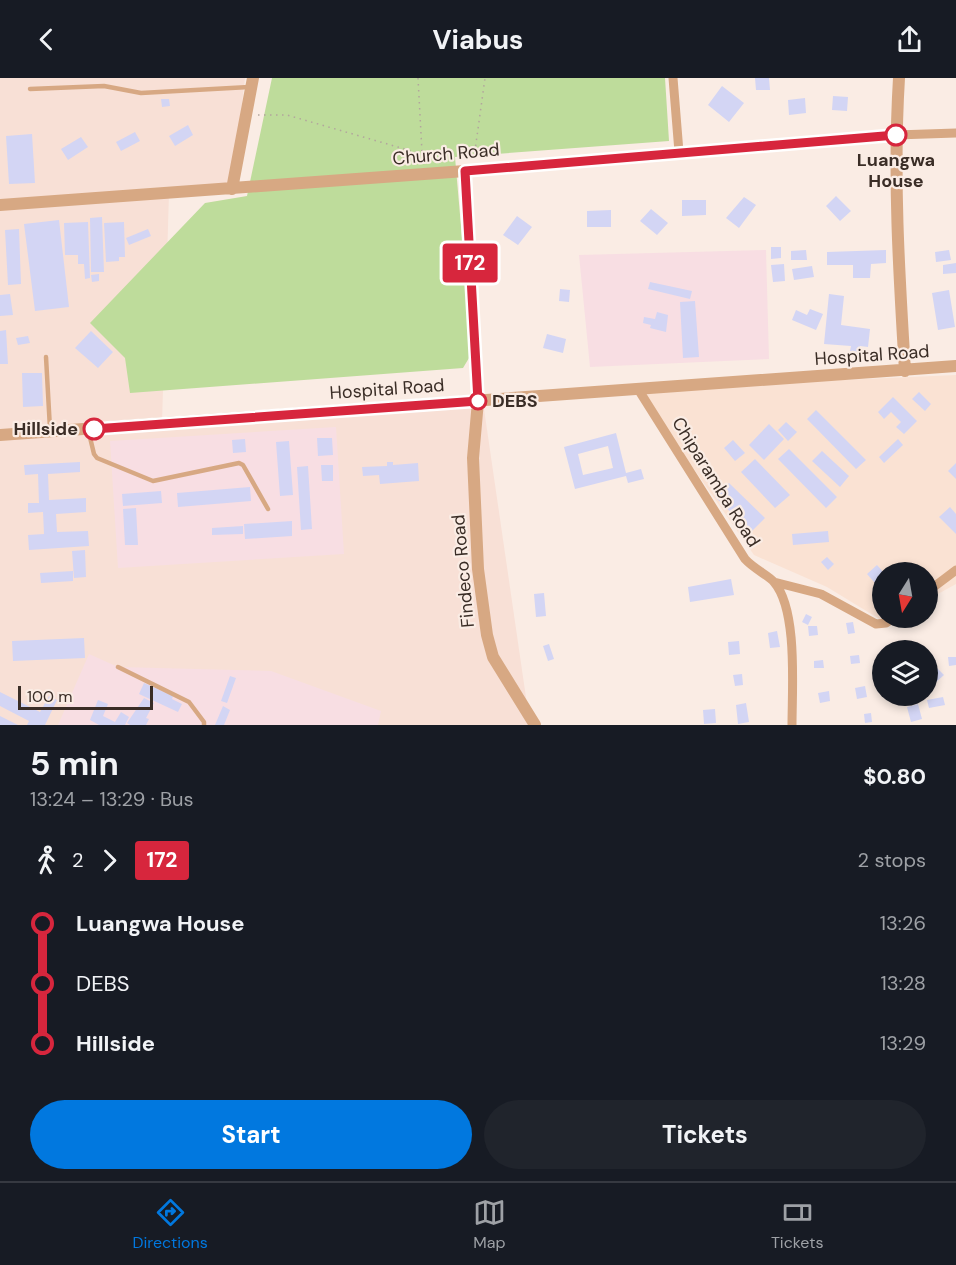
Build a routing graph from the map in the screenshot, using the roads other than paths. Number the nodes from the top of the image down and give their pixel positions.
1 (673, 78) edge
2 (899, 78) edge
3 (253, 82) edge
4 (30, 89) dead end
5 (956, 133) edge
6 (896, 135) junction
7 (679, 152) junction
8 (468, 171) junction
9 (232, 189) junction
10 (0, 205) edge
11 (46, 357) dead end
12 (956, 366) edge
13 (905, 370) junction
14 (638, 389) junction
15 (478, 401) junction
16 (88, 429) junction
17 (50, 432) junction
18 (0, 435) edge
19 (268, 509) dead end
20 (956, 570) edge
21 (774, 582) junction
22 (938, 584) edge
23 (872, 622) edge
24 (118, 667) dead end
25 (204, 725) edge
26 (536, 725) edge
27 (792, 725) edge

1 - 7 street
2 - 6 street
3 - 4 lane
3 - 9 street
5 - 6 street
6 - 7 street, Church Road
6 - 13 street
7 - 8 street, Church Road
8 - 9 street, Church Road
8 - 15 street, Findeco Road
9 - 10 street, Church Road
11 - 17 lane
12 - 13 street, Hospital Road
13 - 14 street, Hospital Road
14 - 15 street, Hospital Road
14 - 21 street, Chiparamba Road
15 - 16 street, Hospital Road
15 - 26 street, Findeco Road
16 - 17 street, Hospital Road
16 - 19 lane
17 - 18 street, Hospital Road
20 - 22 street
21 - 23 street
21 - 27 street, Chiparamba Road
24 - 25 lane

